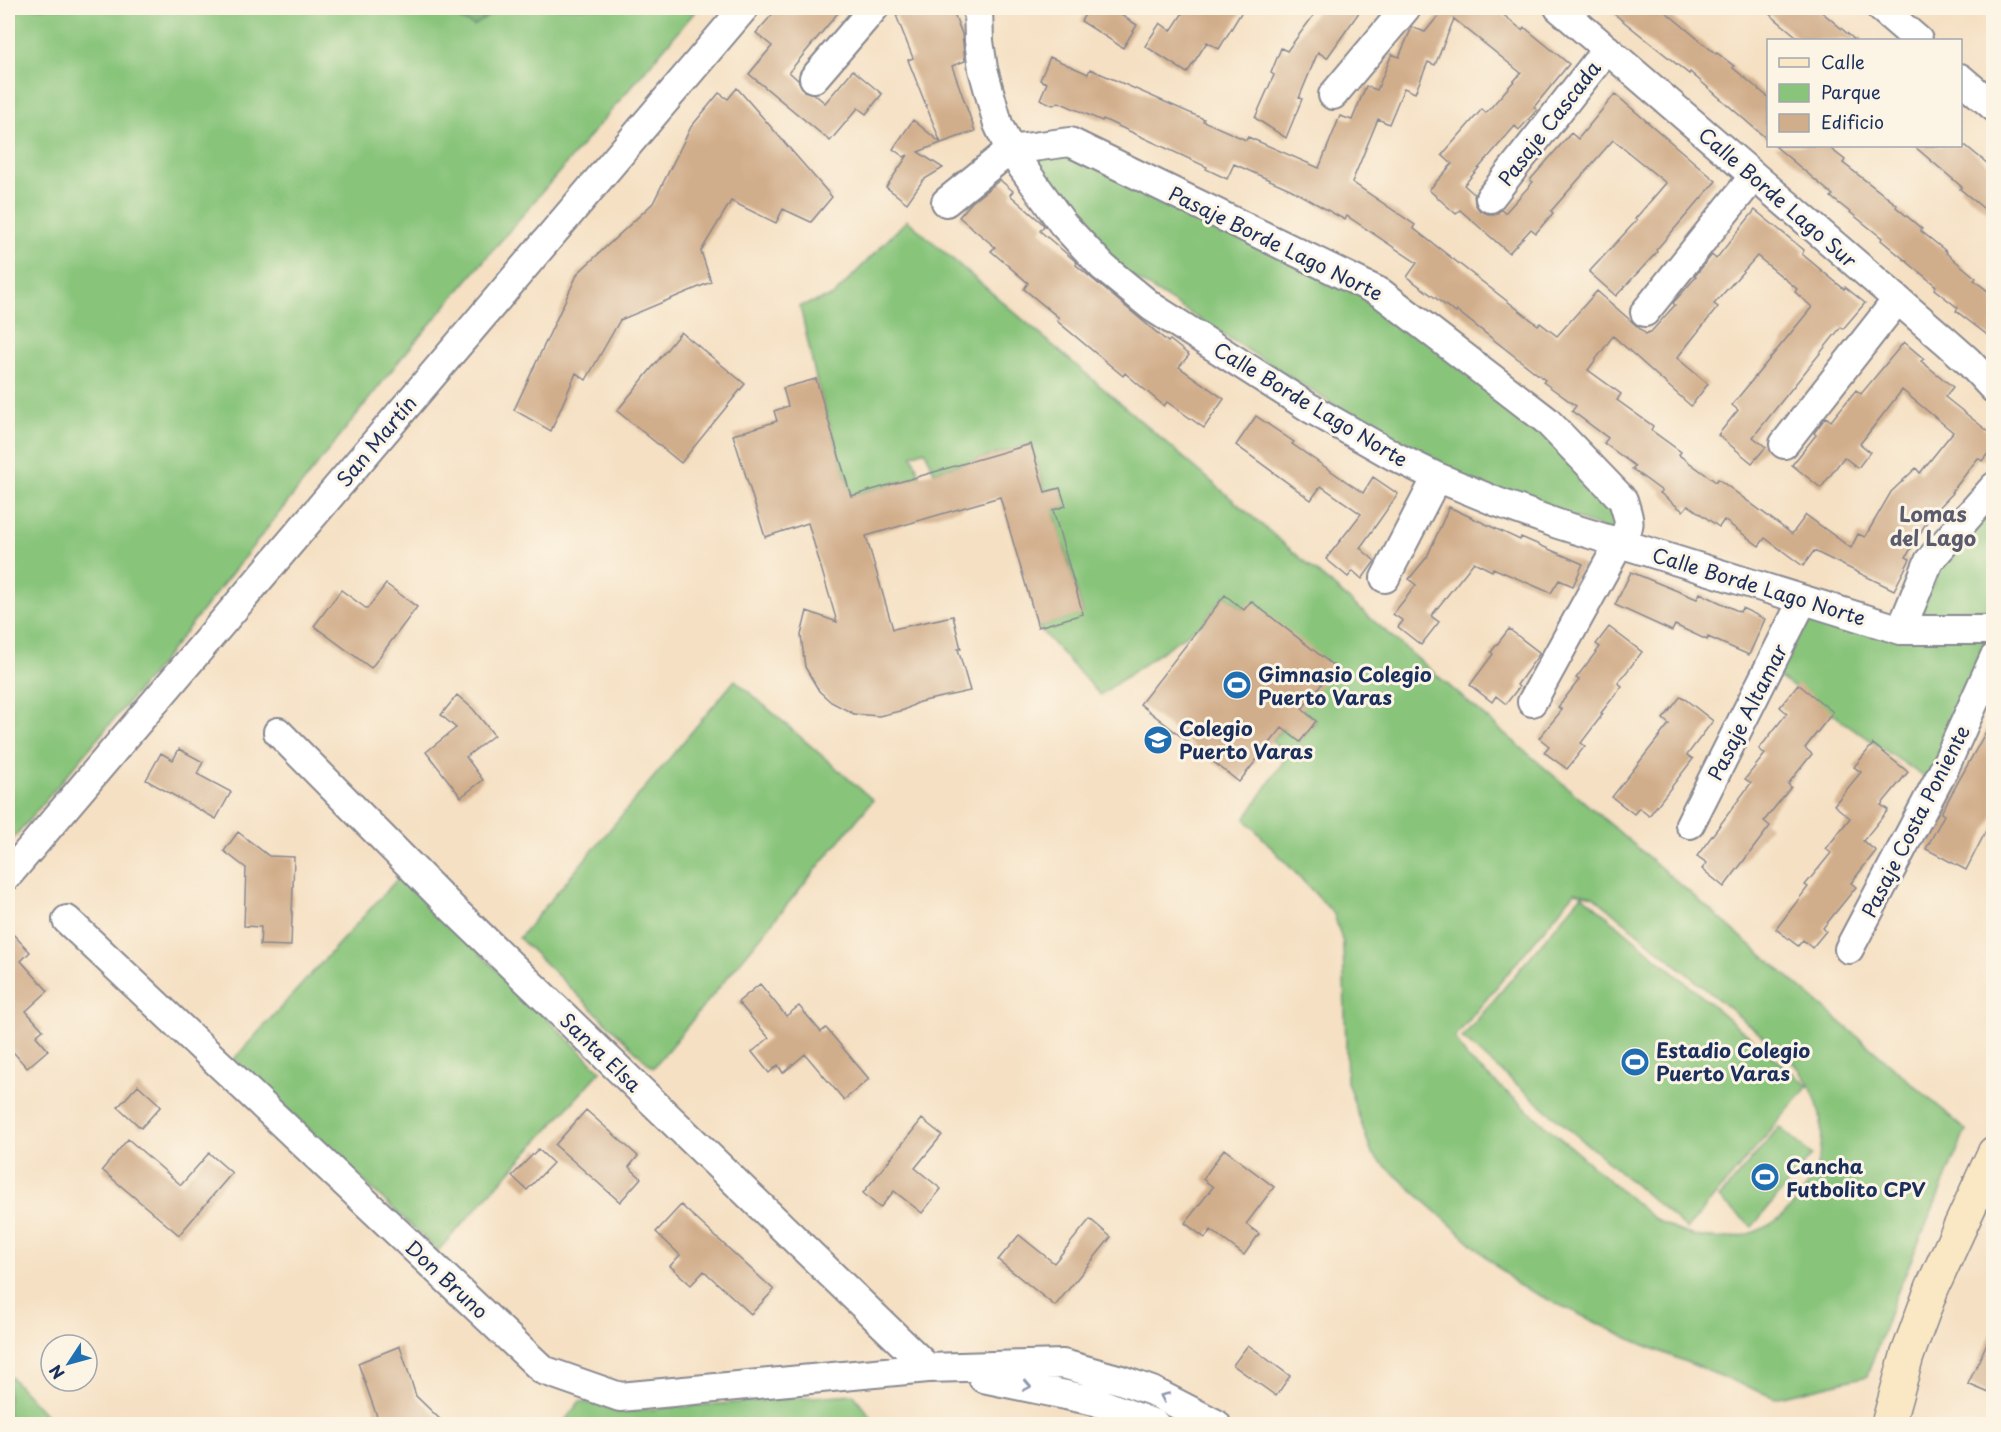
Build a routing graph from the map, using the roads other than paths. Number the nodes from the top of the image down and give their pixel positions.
1 (744, 8) edge
2 (874, 8) edge
3 (978, 8) edge
4 (1406, 8) edge
5 (1559, 8) edge
6 (1881, 8) edge
7 (1917, 39) edge
8 (1607, 49) junction
9 (814, 78) dead end
10 (1962, 80) edge
11 (1333, 95) dead end
12 (1994, 107) edge
13 (1010, 150) junction
14 (1754, 176) junction
15 (1490, 198) dead end
16 (946, 202) dead end
17 (1896, 300) junction
18 (1645, 312) dead end
19 (1994, 389) edge
20 (1784, 444) dead end
21 (1437, 477) junction
22 (1994, 487) edge
23 (1620, 542) junction
24 (1385, 578) dead end
25 (1803, 600) junction
26 (1901, 630) junction
27 (1994, 630) edge
28 (1994, 658) edge
29 (1532, 702) dead end
30 (278, 732) dead end
31 (1690, 824) dead end
32 (8, 875) edge
33 (67, 920) dead end
34 (1848, 950) dead end
35 (1994, 1153) edge
36 (928, 1368) junction
37 (1155, 1425) edge
38 (1216, 1425) edge
39 (1888, 1425) edge

1 - 32 street, San Martín
2 - 9 street
3 - 13 street, Calle Borde Lago Norte
4 - 11 street
5 - 8 street, Calle Borde Lago Sur
6 - 7 street
8 - 14 street, Calle Borde Lago Sur
8 - 15 street, Pasaje Cascada
10 - 12 street
13 - 16 street
13 - 21 street, Calle Borde Lago Norte
13 - 23 street, Pasaje Borde Lago Norte
14 - 17 street, Calle Borde Lago Sur
14 - 18 street
17 - 19 street, Calle Borde Lago Sur
17 - 20 street
21 - 23 street, Calle Borde Lago Norte
21 - 24 street
22 - 26 street
23 - 25 street, Calle Borde Lago Norte
23 - 29 street, Pasaje Borde Lago Norte
25 - 26 street, Calle Borde Lago Norte
25 - 31 street, Pasaje Altamar
26 - 27 street, Calle Borde Lago Norte
28 - 34 street, Pasaje Costa Poniente
30 - 36 street, Santa Elsa
33 - 36 street, Don Bruno
35 - 39 street
36 -> 37 street
38 -> 36 street

